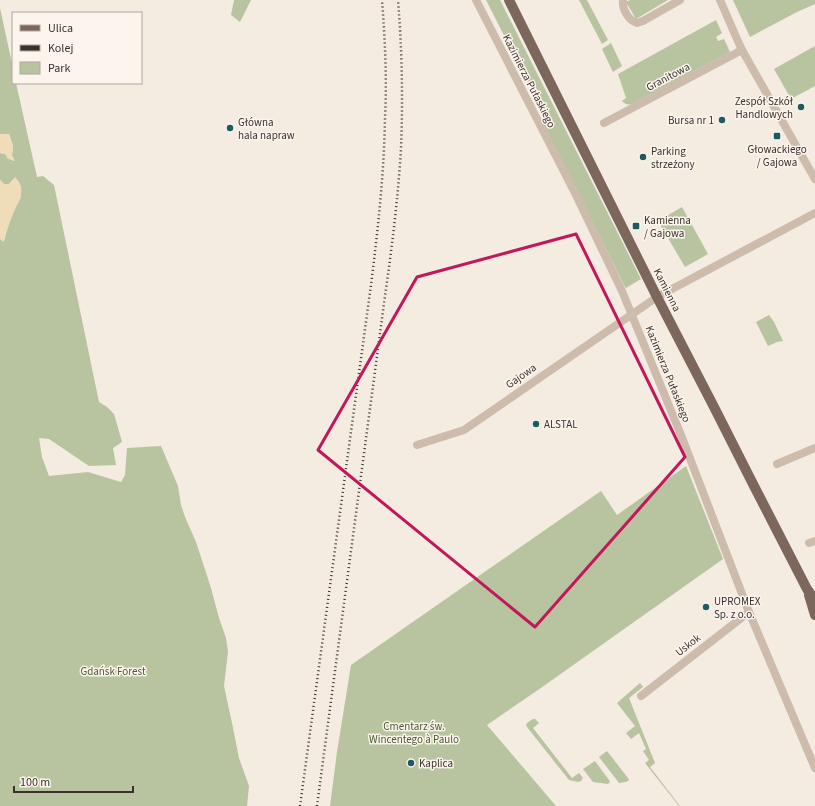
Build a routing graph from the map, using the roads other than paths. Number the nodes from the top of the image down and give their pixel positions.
1 (476, 0) edge
2 (509, 0) edge
3 (623, 0) edge
4 (680, 0) edge
5 (720, 0) edge
6 (742, 50) junction
7 (604, 123) dead end
8 (815, 179) edge
9 (815, 213) edge
10 (658, 297) junction
11 (632, 313) junction
12 (417, 445) dead end
13 (815, 448) edge
14 (777, 464) dead end
15 (807, 589) junction
16 (815, 600) edge
17 (749, 612) junction
18 (815, 615) edge
19 (641, 696) dead end
20 (815, 768) edge

1 - 11 street, Kazimierza Pułaskiego
2 - 10 main road, Kamienna
3 - 4 street
5 - 6 street
6 - 7 street, Granitowa
6 - 8 street
9 - 10 street
10 - 11 street, Gajowa
10 - 15 main road, Kamienna
11 - 12 street, Gajowa
11 - 17 street, Kazimierza Pułaskiego
13 - 14 street
15 - 16 main road, Kamienna
15 - 18 main road, Kamienna
17 - 19 street, Uskok
17 - 20 street, Kazimierza Pułaskiego

